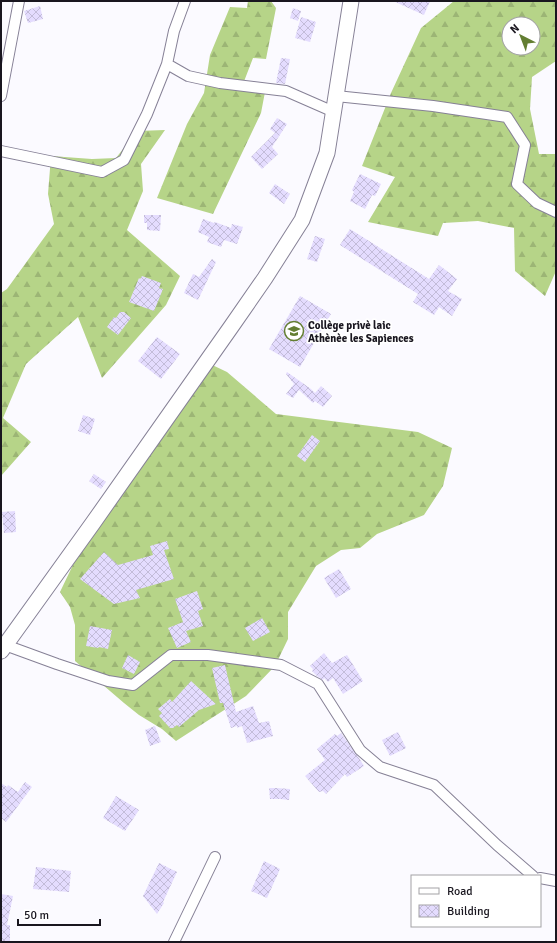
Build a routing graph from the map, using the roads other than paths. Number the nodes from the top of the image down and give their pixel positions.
1 (19, 1) edge
2 (185, 1) edge
3 (351, 1) edge
4 (167, 64) junction
5 (1, 96) edge
6 (336, 96) junction
7 (334, 112) junction
8 (1, 151) edge
9 (556, 212) edge
10 (3, 648) edge
11 (215, 857) dead end
12 (532, 875) edge
13 (541, 878) edge
14 (556, 881) edge
15 (174, 942) edge

1 - 5 street
2 - 4 street
3 - 6 street
4 - 7 street
4 - 8 street
6 - 7 street
6 - 9 street
7 - 10 street
10 - 12 street
11 - 15 street
13 - 14 street

